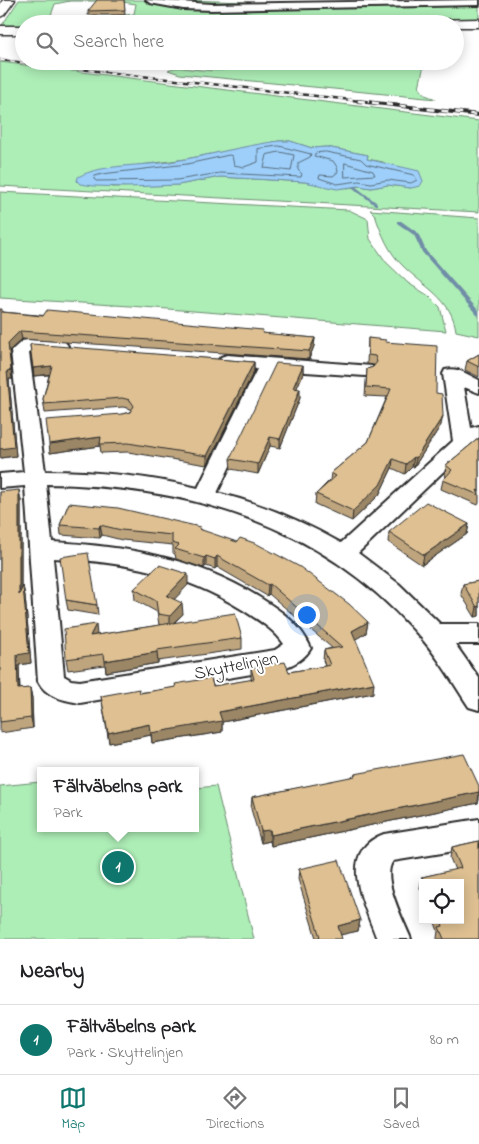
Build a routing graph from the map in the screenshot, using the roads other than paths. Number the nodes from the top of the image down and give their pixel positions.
1 (8, 0) edge
2 (150, 0) edge
3 (479, 2) edge
4 (0, 13) edge
5 (464, 23) edge
6 (479, 23) edge
7 (0, 30) edge
8 (15, 30) edge
9 (81, 348) edge
10 (209, 359) edge
11 (269, 364) junction
12 (365, 370) edge
13 (479, 387) edge
14 (471, 437) edge
15 (35, 477) junction
16 (0, 482) edge
17 (204, 497) junction
18 (40, 549) junction
19 (343, 554) junction
20 (433, 634) junction
21 (479, 634) edge
22 (479, 699) edge
23 (479, 834) edge
24 (394, 939) edge

1 - 4 main road
2 - 3 street
5 - 6 main road
7 - 8 main road
9 - 15 street, Skyttelinjen
10 - 11 street
11 - 12 street
11 - 17 street
13 - 14 street
14 - 19 street
15 - 16 street
15 - 17 street
15 - 18 street, Skyttelinjen
17 - 19 street
18 - 18 street, Skyttelinjen
19 - 20 street
20 - 21 street
20 - 22 street
23 - 24 street

